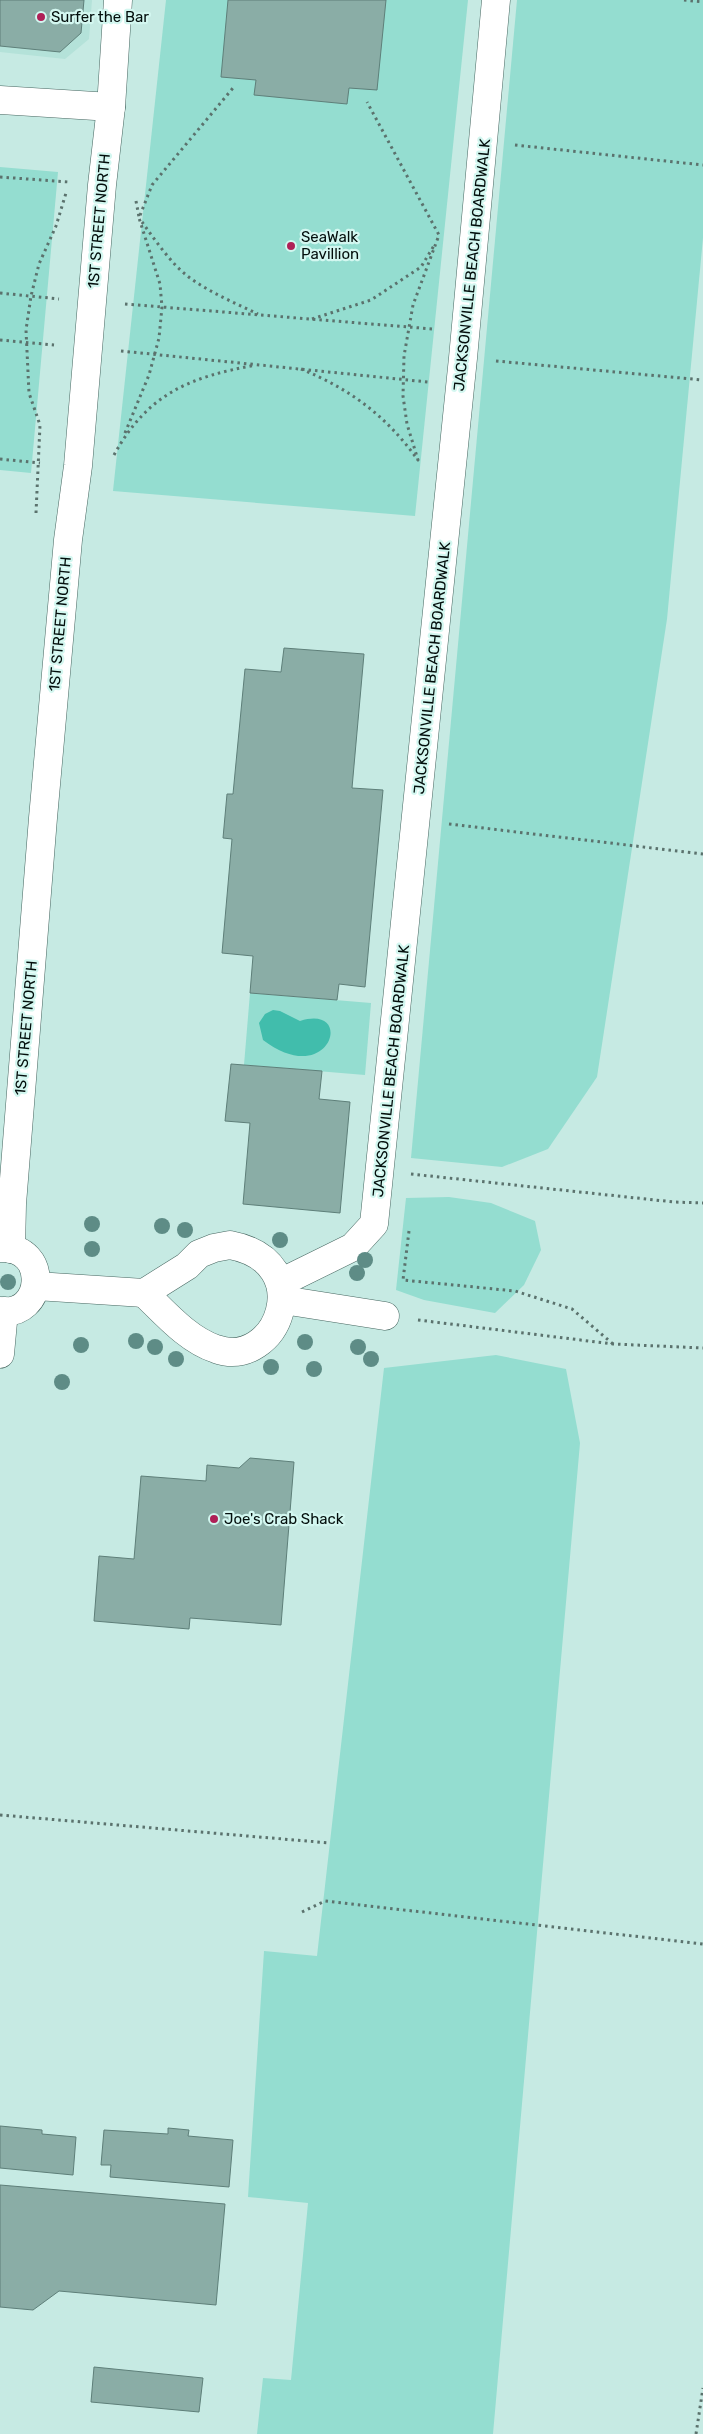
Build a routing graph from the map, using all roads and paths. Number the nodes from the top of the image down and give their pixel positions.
1 (118, 0) edge
2 (496, 0) edge
3 (684, 0) edge
4 (703, 2) edge
5 (233, 88) dead end
6 (0, 100) edge
7 (367, 102) dead end
8 (111, 107) junction
9 (484, 142) junction
10 (703, 165) edge
11 (0, 177) edge
12 (69, 182) junction
13 (79, 183) dead end
14 (135, 195) dead end
15 (139, 218) junction
16 (475, 234) junction
17 (440, 235) junction
18 (0, 293) edge
19 (31, 296) junction
20 (65, 299) dead end
21 (122, 304) dead end
22 (162, 308) junction
23 (261, 316) junction
24 (311, 319) junction
25 (410, 327) junction
26 (0, 340) edge
27 (26, 342) junction
28 (59, 345) dead end
29 (464, 345) junction
30 (119, 351) dead end
31 (155, 354) junction
32 (256, 365) junction
33 (301, 369) junction
34 (404, 379) junction
35 (703, 380) edge
36 (460, 385) junction
37 (123, 438) junction
38 (0, 459) edge
39 (110, 461) dead end
40 (416, 820) junction
41 (703, 854) edge
42 (418, 1175) dead end
43 (703, 1204) edge
44 (404, 1227) dead end
45 (6, 1249) edge
46 (36, 1286) junction
47 (281, 1291) junction
48 (144, 1293) junction
49 (2, 1311) edge
50 (385, 1316) joint
51 (613, 1344) junction
52 (703, 1348) edge
53 (0, 1354) edge
54 (0, 1815) edge
55 (330, 1843) dead end
56 (302, 1912) dead end
57 (703, 1944) edge
58 (703, 2388) edge
59 (696, 2434) edge

1 - 8 street, 1ST STREET NORTH
2 - 9 street, JACKSONVILLE BEACH BOARDWALK
3 - 4 path
5 - 15 path
6 - 8 street
7 - 17 path
8 - 45 street, 1ST STREET NORTH
9 - 10 path
9 - 16 street, JACKSONVILLE BEACH BOARDWALK
11 - 12 path
12 - 13 path
12 - 19 path
14 - 15 path
15 - 22 path
15 - 23 path
16 - 17 path
16 - 29 street, JACKSONVILLE BEACH BOARDWALK
17 - 24 path
17 - 25 path
18 - 19 path
19 - 20 path
19 - 27 path
21 - 22 path
22 - 23 path
22 - 31 path
23 - 24 path
24 - 25 path
25 - 29 path
25 - 34 path
26 - 27 path
27 - 28 path
27 - 38 path
29 - 35 path
29 - 36 street, JACKSONVILLE BEACH BOARDWALK
30 - 31 path
31 - 32 path
31 - 37 path
32 - 33 path
32 - 37 path
33 - 34 path
33 - 34 path
34 - 36 path
36 - 40 street, JACKSONVILLE BEACH BOARDWALK
37 - 39 path
40 - 41 path
40 - 47 street, JACKSONVILLE BEACH BOARDWALK
42 - 43 path
44 - 51 path
45 - 46 street
46 - 48 street
46 - 49 street
47 - 48 street
47 - 48 street
47 - 50 street
49 - 53 street
50 - 51 path
51 - 52 path
54 - 55 path
56 - 57 path
58 - 59 path

